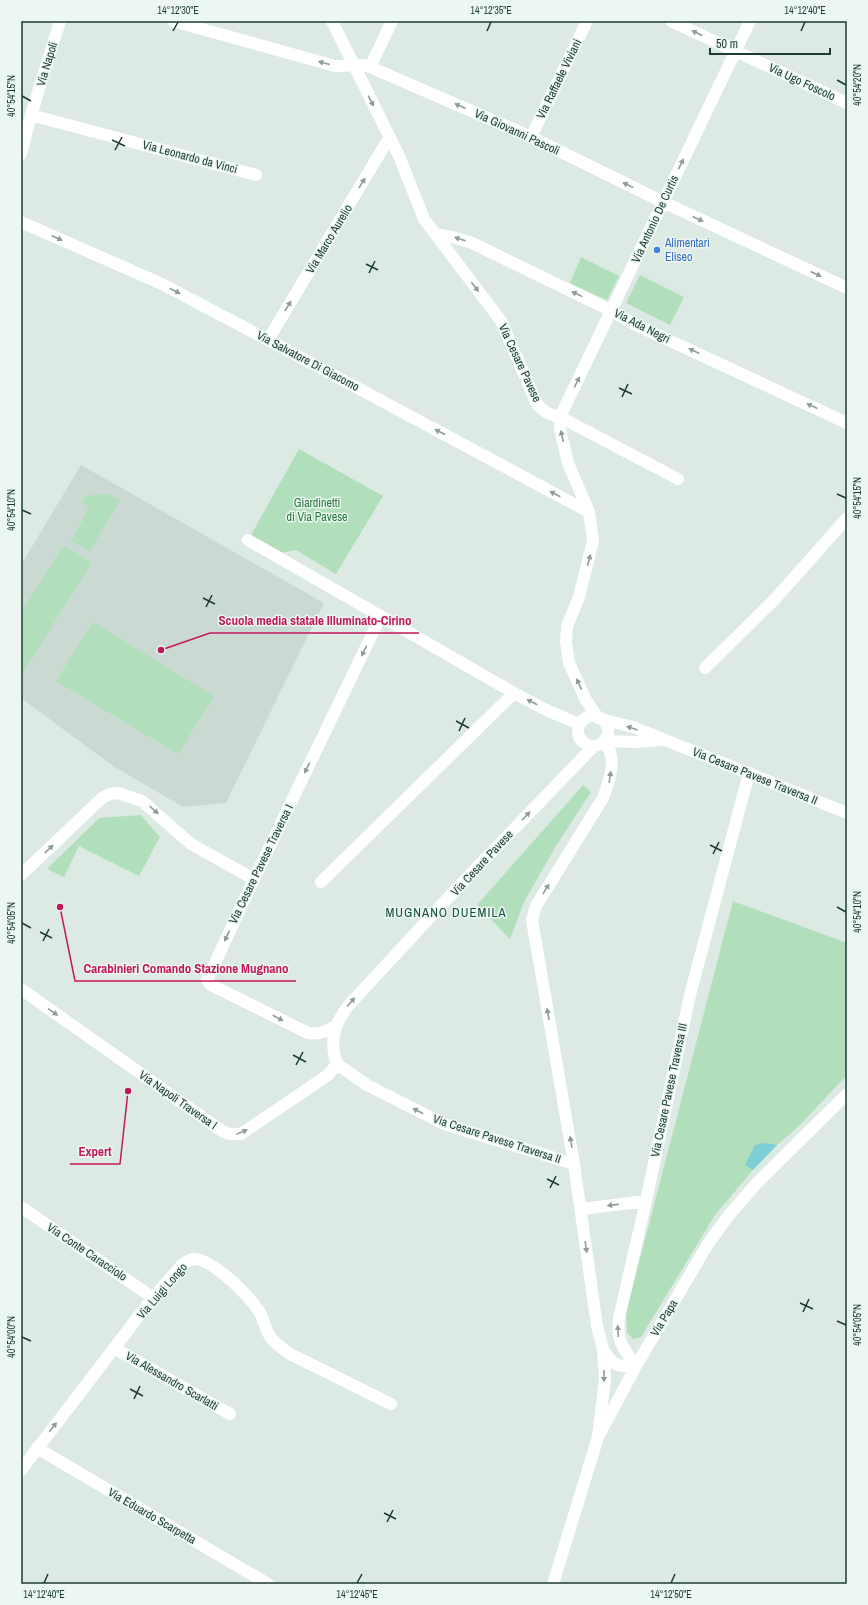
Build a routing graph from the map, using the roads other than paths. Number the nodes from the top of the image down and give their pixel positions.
1 (60, 21) edge
2 (172, 21) edge
3 (332, 21) edge
4 (392, 21) edge
5 (587, 21) edge
6 (671, 21) edge
7 (750, 21) edge
8 (735, 51) junction
9 (354, 66) junction
10 (370, 67) junction
11 (847, 103) edge
12 (31, 115) junction
13 (531, 137) junction
14 (389, 138) junction
15 (21, 154) edge
16 (256, 175) dead end
17 (663, 202) junction
18 (21, 222) edge
19 (435, 234) junction
20 (847, 288) edge
21 (612, 311) junction
22 (268, 340) junction
23 (560, 417) junction
24 (847, 423) edge
25 (678, 479) dead end
26 (589, 512) junction
27 (847, 518) edge
28 (248, 540) dead end
29 (381, 616) junction
30 (705, 668) dead end
31 (514, 693) junction
32 (600, 718) junction
33 (579, 724) junction
34 (662, 740) junction
35 (600, 743) junction
36 (749, 773) junction
37 (847, 814) edge
38 (21, 876) edge
39 (254, 879) junction
40 (321, 882) dead end
41 (21, 989) edge
42 (337, 1025) junction
43 (337, 1064) junction
44 (847, 1094) edge
45 (574, 1164) junction
46 (646, 1201) junction
47 (21, 1207) edge
48 (581, 1209) junction
49 (151, 1300) junction
50 (114, 1348) junction
51 (603, 1349) junction
52 (636, 1366) junction
53 (391, 1404) dead end
54 (230, 1414) dead end
55 (598, 1437) junction
56 (37, 1448) junction
57 (21, 1470) edge
58 (268, 1584) edge
59 (553, 1584) edge

1 - 12 street, Via Napoli
9 -> 2 street, Via Giovanni Pascoli
3 - 9 street, Via Cesare Pavese
4 - 10 street
5 - 13 street, Via Raffaele Viviani
8 -> 6 street, Via Ugo Foscolo
7 - 8 street, Via Antonio De Curtis
8 - 11 street, Via Ugo Foscolo
17 -> 8 street, Via Antonio De Curtis
9 - 10 street, Via Giovanni Pascoli
9 -> 14 street, Via Cesare Pavese
13 -> 10 street, Via Giovanni Pascoli
12 - 15 street, Via Napoli
12 - 16 street, Via Leonardo da Vinci
17 -> 13 street, Via Giovanni Pascoli
14 - 19 street, Via Cesare Pavese
22 -> 14 street, Via Marco Aurelio
17 -> 20 street, Via Giovanni Pascoli
17 - 21 street, Via Antonio De Curtis
18 -> 22 street, Via Salvatore Di Giacomo
21 -> 19 street, Via Ada Negri
19 -> 23 street, Via Cesare Pavese
23 -> 21 street, Via Antonio De Curtis
24 -> 21 street, Via Ada Negri
26 -> 22 street, Via Salvatore Di Giacomo
23 - 25 street, Via Cesare Pavese
26 -> 23 street
32 -> 26 street
27 - 30 street
28 - 29 street
29 - 31 street
29 -> 39 street, Via Cesare Pavese Traversa I
33 -> 31 street
31 - 40 street
32 - 33 street
34 -> 32 street, Via Cesare Pavese Traversa II
32 - 35 street
33 - 35 street
34 - 35 street, Via Cesare Pavese Traversa II
34 - 36 street, Via Cesare Pavese Traversa II
42 -> 35 street, Via Cesare Pavese
45 -> 35 street
36 - 37 street, Via Cesare Pavese Traversa II
36 - 46 street, Via Cesare Pavese Traversa III
38 -> 39 street
39 -> 42 street, Via Cesare Pavese Traversa I
41 -> 43 street, Via Napoli Traversa I
42 - 43 street, Via Cesare Pavese
45 -> 43 street, Via Cesare Pavese Traversa II
44 - 52 street, Via Papa
45 - 48 street
46 -> 48 street
52 -> 46 street, Via Cesare Pavese Traversa III
47 - 49 street, Via Conte Caracciolo
48 -> 51 street
49 - 50 street, Via Luigi Longo
49 - 53 street, Via Luigi Longo
50 - 54 street, Via Alessandro Scarlatti
56 -> 50 street, Via Luigi Longo
51 - 52 street
51 -> 55 street
52 - 55 street, Via Papa
55 - 59 street, Via Papa
56 - 57 street, Via Luigi Longo
56 - 58 street, Via Eduardo Scarpetta

